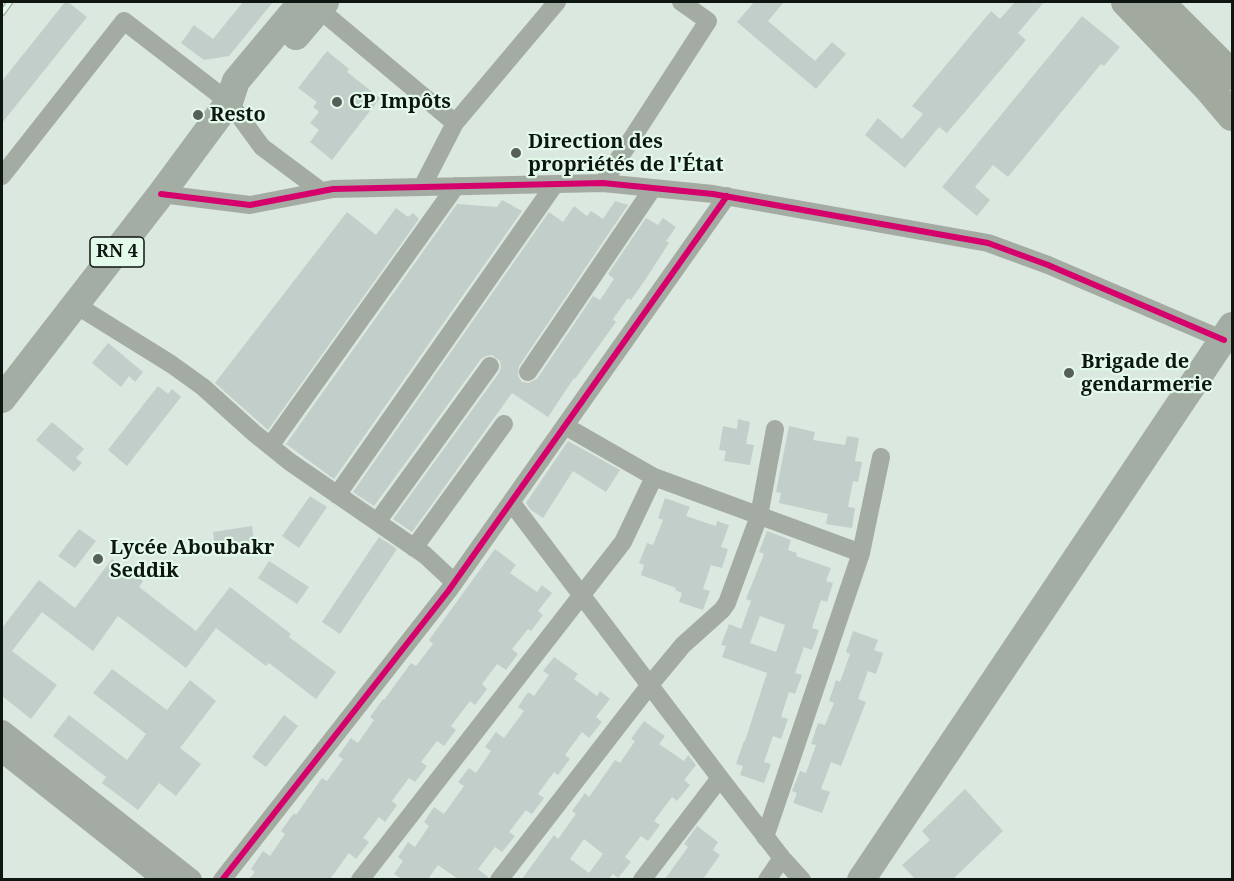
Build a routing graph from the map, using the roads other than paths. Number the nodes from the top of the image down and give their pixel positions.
1 (557, 2) edge
2 (681, 2) edge
3 (1126, 2) edge
4 (1160, 2) edge
5 (315, 4) edge
6 (1233, 75) edge
7 (230, 102) junction
8 (1233, 116) edge
9 (455, 123) junction
10 (2, 176) edge
11 (603, 183) junction
12 (555, 184) junction
13 (456, 186) junction
14 (422, 187) junction
15 (653, 188) junction
16 (321, 191) junction
17 (161, 194) junction
18 (727, 196) junction
19 (76, 305) junction
20 (1230, 331) edge
21 (490, 366) dead end
22 (528, 372) dead end
23 (2, 399) edge
24 (504, 424) dead end
25 (565, 426) junction
26 (775, 429) dead end
27 (270, 446) junction
28 (881, 457) dead end
29 (654, 477) junction
30 (337, 495) junction
31 (512, 502) junction
32 (759, 516) junction
33 (377, 522) junction
34 (414, 548) junction
35 (861, 553) junction
36 (454, 582) junction
37 (581, 595) junction
38 (649, 686) junction
39 (2, 731) edge
40 (2, 752) edge
41 (720, 778) junction
42 (765, 837) junction
43 (782, 858) junction
44 (165, 879) edge
45 (191, 879) edge
46 (222, 879) edge
47 (360, 879) edge
48 (499, 879) edge
49 (642, 879) edge
50 (767, 879) edge
51 (802, 879) edge
52 (861, 879) edge

1 - 9 street
2 - 11 street
3 - 8 highway
4 - 6 highway
5 - 7 main road, RN 4
5 - 9 street
7 - 10 street
7 - 16 street
7 - 17 main road, RN 4
9 - 14 street
11 - 12 street
11 - 15 street
12 - 13 street
12 - 30 street
13 - 14 street
13 - 27 street
14 - 16 street
15 - 18 street
15 - 22 street
16 - 17 street
17 - 19 main road, RN 4
18 - 20 street
18 - 25 street
19 - 23 main road, RN 4
19 - 27 street
20 - 52 main road
21 - 33 street
24 - 34 street
25 - 29 street
25 - 31 street
26 - 32 street
27 - 30 street
28 - 35 street
29 - 32 street
29 - 37 street
30 - 33 street
31 - 36 street
31 - 37 street
32 - 35 street
32 - 38 street
33 - 34 street
34 - 36 street
35 - 42 street
36 - 46 street
37 - 38 street
37 - 47 street
38 - 41 street
38 - 48 street
39 - 45 street
40 - 44 street
41 - 42 street
41 - 49 street
42 - 43 street
43 - 50 street
43 - 51 street

